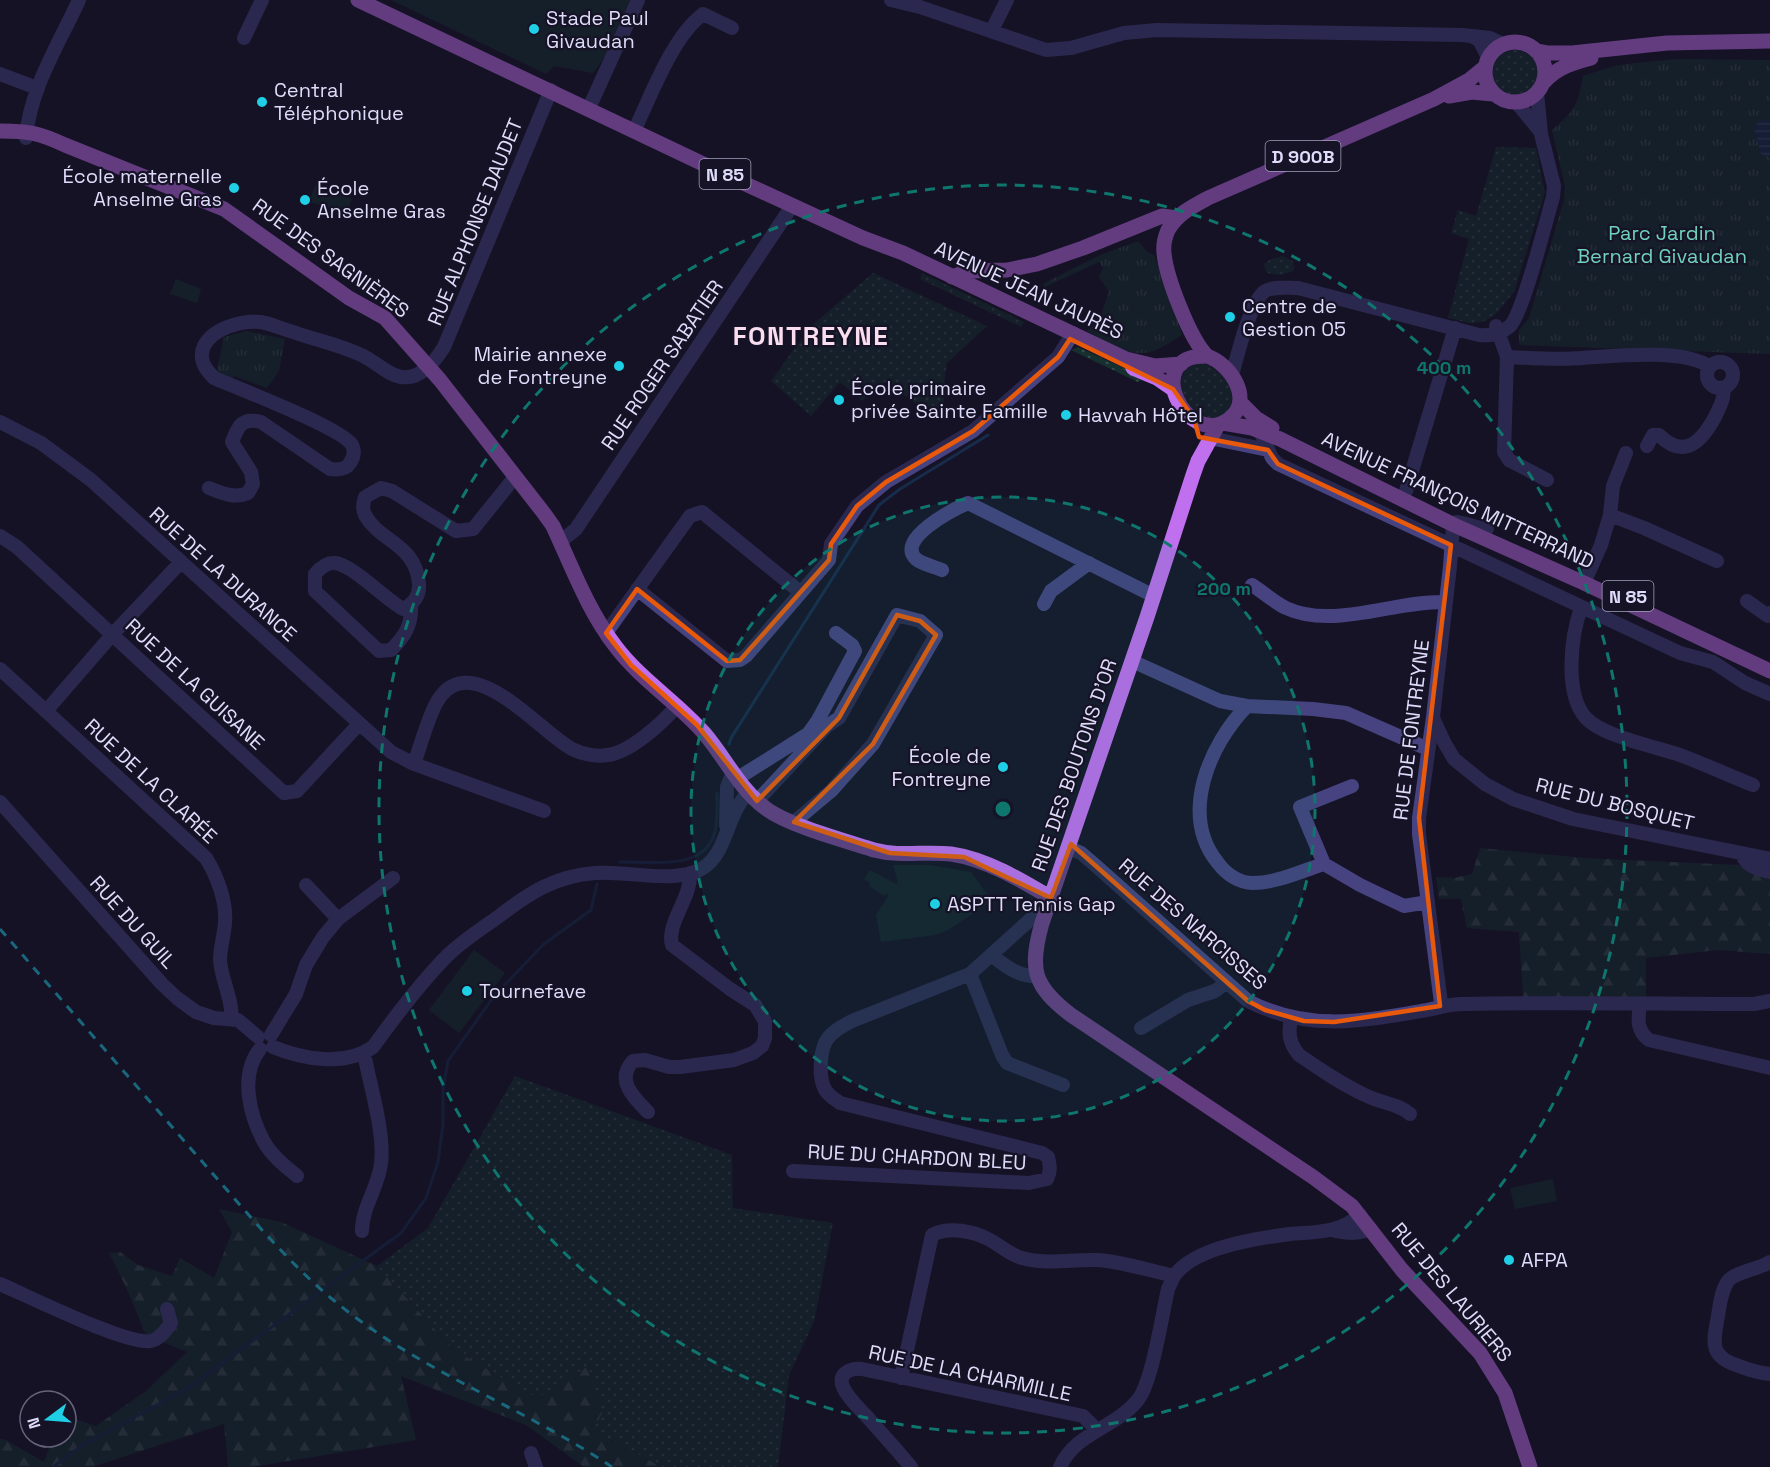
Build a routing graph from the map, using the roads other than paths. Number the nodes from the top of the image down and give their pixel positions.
1 (262, 0) edge
2 (358, 0) edge
3 (638, 0) edge
4 (891, 0) edge
5 (1007, 0) edge
6 (74, 2) edge
7 (922, 4) edge
8 (732, 28) dead end
9 (992, 30) junction
10 (1471, 36) junction
11 (244, 38) dead end
12 (1770, 41) edge
13 (1503, 44) junction
14 (1621, 47) junction
15 (1536, 51) junction
16 (1486, 62) junction
17 (0, 74) edge
18 (1540, 87) junction
19 (37, 88) junction
20 (550, 90) junction
21 (1493, 94) junction
22 (1434, 99) junction
23 (1516, 103) junction
24 (588, 108) junction
25 (0, 130) edge
26 (634, 131) junction
27 (26, 134) junction
28 (1541, 134) junction
29 (0, 137) edge
30 (792, 206) junction
31 (1177, 218) junction
32 (863, 238) junction
33 (952, 277) junction
34 (1185, 321) junction
35 (1460, 329) junction
36 (1497, 329) junction
37 (1071, 336) junction
38 (1241, 343) junction
39 (1210, 357) junction
40 (1508, 357) junction
41 (1182, 363) junction
42 (429, 366) junction
43 (1710, 367) junction
44 (1232, 375) junction
45 (1723, 388) junction
46 (1173, 389) junction
47 (1240, 402) junction
48 (1194, 420) junction
49 (0, 422) edge
50 (1220, 424) junction
51 (1260, 431) junction
52 (1210, 438) junction
53 (1647, 446) dead end
54 (1268, 450) junction
55 (1626, 453) dead end
56 (1198, 461) junction
57 (515, 477) junction
58 (1547, 480) dead end
59 (209, 488) dead end
60 (1406, 491) junction
61 (1610, 515) junction
62 (1458, 532) junction
63 (1483, 533) junction
64 (0, 536) edge
65 (560, 542) junction
66 (1717, 561) dead end
67 (181, 562) junction
68 (1089, 563) junction
69 (942, 570) dead end
70 (1586, 580) junction
71 (1252, 585) dead end
72 (637, 590) junction
73 (800, 592) junction
74 (1154, 596) junction
75 (1747, 601) dead end
76 (1446, 602) junction
77 (1044, 604) dead end
78 (411, 605) junction
79 (1581, 608) junction
80 (1770, 613) edge
81 (606, 633) junction
82 (836, 633) dead end
83 (112, 635) junction
84 (1132, 661) junction
85 (1770, 661) edge
86 (0, 669) edge
87 (1770, 671) edge
88 (1770, 694) edge
89 (677, 706) junction
90 (1247, 706) junction
91 (46, 711) junction
92 (1433, 717) junction
93 (359, 724) junction
94 (1427, 755) junction
95 (1454, 759) junction
96 (414, 764) junction
97 (736, 775) junction
98 (1753, 785) dead end
99 (1352, 786) dead end
100 (753, 796) junction
101 (0, 802) edge
102 (544, 811) dead end
103 (794, 822) junction
104 (726, 833) junction
105 (1069, 848) junction
106 (1742, 854) junction
107 (1770, 859) edge
108 (1324, 864) junction
109 (1770, 872) edge
110 (690, 873) junction
111 (393, 878) dead end
112 (306, 885) dead end
113 (1428, 902) junction
114 (1049, 905) junction
115 (338, 919) junction
116 (991, 955) junction
117 (970, 974) junction
118 (1037, 976) junction
119 (1227, 982) junction
120 (1770, 1001) edge
121 (1640, 1004) junction
122 (1440, 1006) junction
123 (231, 1018) junction
124 (1291, 1018) junction
125 (1141, 1028) dead end
126 (265, 1042) junction
127 (364, 1053) junction
128 (1770, 1068) edge
129 (1063, 1085) dead end
130 (648, 1112) dead end
131 (1410, 1114) dead end
132 (793, 1171) dead end
133 (297, 1176) dead end
134 (1360, 1215) junction
135 (1370, 1228) junction
136 (362, 1231) dead end
137 (1331, 1231) junction
138 (1770, 1263) edge
139 (1174, 1276) junction
140 (0, 1284) edge
141 (167, 1309) dead end
142 (1770, 1374) edge
143 (901, 1378) junction
144 (1096, 1429) junction
145 (911, 1467) edge
146 (1060, 1467) edge
147 (1530, 1467) edge

1 - 11 street
2 - 20 main road, AVENUE JEAN JAURÈS / N 85
3 - 24 street
4 - 7 street
5 - 9 street
6 - 19 street
7 - 9 street
8 - 26 street
9 - 10 street
10 - 13 street
10 - 16 street
12 - 14 main road
13 - 15 main road
13 - 16 main road
14 - 15 main road
14 - 18 main road
15 - 18 main road
16 - 21 main road
16 - 22 main road, D 900B
17 - 19 street
18 - 23 main road
18 - 28 street
19 - 27 street
20 - 24 main road, AVENUE JEAN JAURÈS / N 85
20 - 42 street, RUE ALPHONSE DAUDET
21 - 22 main road, D 900B
21 - 23 main road
22 - 31 main road, D 900B
23 - 28 street
24 - 26 main road, AVENUE JEAN JAURÈS / N 85
25 - 27 main road
26 - 30 main road, AVENUE JEAN JAURÈS / N 85
27 - 29 main road
27 - 42 main road, RUE DES SAGNIÈRES
28 - 36 street
30 - 32 main road, AVENUE JEAN JAURÈS / N 85
30 - 65 street, RUE ROGER SABATIER
31 - 33 main road, D 900B
31 - 34 main road
32 - 33 main road, AVENUE JEAN JAURÈS / N 85
32 - 37 main road, AVENUE JEAN JAURÈS / N 85
33 - 37 main road, AVENUE JEAN JAURÈS / N 85
34 - 39 main road
34 - 41 main road
35 - 36 street
35 - 38 street
35 - 60 street
36 - 40 street
37 - 41 main road, AVENUE JEAN JAURÈS / N 85
37 - 46 main road, AVENUE JEAN JAURÈS / N 85
37 - 73 street
38 - 39 street
38 - 44 street
39 - 41 main road
39 - 44 main road
40 - 43 street
40 - 58 street
41 - 46 main road
42 - 57 main road, RUE DES SAGNIÈRES
42 - 59 street
43 - 45 street
43 - 45 street
44 - 47 main road
45 - 53 street
46 - 48 main road
47 - 50 main road
47 - 60 main road, AVENUE FRANÇOIS MITTERRAND / N 85
48 - 50 main road
48 - 56 main road, RUE DES BOUTONS D'OR
49 - 67 street, RUE DE LA DURANCE
50 - 51 main road, AVENUE FRANÇOIS MITTERRAND / N 85
50 - 52 main road, RUE DES BOUTONS D'OR
51 - 54 street
51 - 62 main road, AVENUE FRANÇOIS MITTERRAND / N 85
52 - 54 street
52 - 56 main road, RUE DES BOUTONS D'OR
54 - 62 street
55 - 61 street
56 - 74 main road, RUE DES BOUTONS D'OR
57 - 65 main road, RUE DES SAGNIÈRES
57 - 78 street
60 - 62 main road, AVENUE FRANÇOIS MITTERRAND / N 85
61 - 66 street
61 - 70 street
62 - 63 main road, AVENUE FRANÇOIS MITTERRAND / N 85
62 - 63 main road
62 - 76 street, RUE DE FONTREYNE
62 - 79 street
63 - 70 main road, AVENUE FRANÇOIS MITTERRAND / N 85
64 - 83 street, RUE DE LA GUISANE
65 - 81 main road, RUE DES SAGNIÈRES
67 - 83 street
67 - 93 street, RUE DE LA DURANCE
68 - 69 street
68 - 74 street
68 - 77 street
70 - 85 main road, AVENUE FRANÇOIS MITTERRAND / N 85
70 - 87 main road, AVENUE FRANÇOIS MITTERRAND / N 85
71 - 76 street
72 - 73 street
72 - 73 street
72 - 81 street
74 - 84 main road, RUE DES BOUTONS D'OR
75 - 80 street
76 - 92 street, RUE DE FONTREYNE
78 - 78 street
79 - 88 street
79 - 98 street
81 - 89 main road, RUE DES SAGNIÈRES
82 - 97 street
83 - 91 street
83 - 93 street, RUE DE LA GUISANE
84 - 90 street
84 - 105 main road, RUE DES BOUTONS D'OR
86 - 91 street, RUE DE LA CLARÉE
89 - 96 street
89 - 97 main road, RUE DES SAGNIÈRES
90 - 94 street
90 - 108 street
91 - 123 street, RUE DE LA CLARÉE
92 - 94 street, RUE DE FONTREYNE
92 - 95 street, RUE DU BOSQUET
93 - 96 street, RUE DE LA DURANCE
94 - 95 street
94 - 113 street, RUE DE FONTREYNE
95 - 106 street, RUE DU BOSQUET
96 - 102 street, RUE DE LA DURANCE
97 - 100 main road, RUE DES SAGNIÈRES
97 - 104 street
99 - 108 street
100 - 103 main road, RUE DES SAGNIÈRES
100 - 103 street
100 - 104 street
101 - 123 street, RUE DU GUIL
103 - 114 main road, RUE DES SAGNIÈRES
104 - 110 street
105 - 114 main road, RUE DES BOUTONS D'OR
105 - 119 street, RUE DES NARCISSES
106 - 107 street
106 - 109 street, RUE DU BOSQUET
108 - 113 street
110 - 127 street
110 - 130 street
111 - 115 street
112 - 115 street
113 - 122 street, RUE DE FONTREYNE
114 - 116 street, RUE DU CHARDON BLEU
114 - 118 main road, RUE DES BOUTONS D'OR
115 - 126 street
116 - 117 street, RUE DU CHARDON BLEU
116 - 118 street
117 - 129 street
117 - 132 street, RUE DU CHARDON BLEU
118 - 134 main road
119 - 124 street, RUE DES NARCISSES
119 - 125 street
120 - 121 street
121 - 122 street
121 - 128 street
122 - 124 street, RUE DES NARCISSES
123 - 126 street, RUE DU GUIL
124 - 131 street
126 - 127 street, RUE DU GUIL
126 - 133 street
127 - 136 street
134 - 135 main road, RUE DES LAURIERS
134 - 137 street
135 - 137 street
135 - 147 main road, RUE DES LAURIERS
137 - 139 street
138 - 142 street
139 - 143 street
139 - 144 street
140 - 141 street
143 - 144 street, RUE DE LA CHARMILLE
143 - 145 street, RUE DE LA CHARMILLE
144 - 146 street

